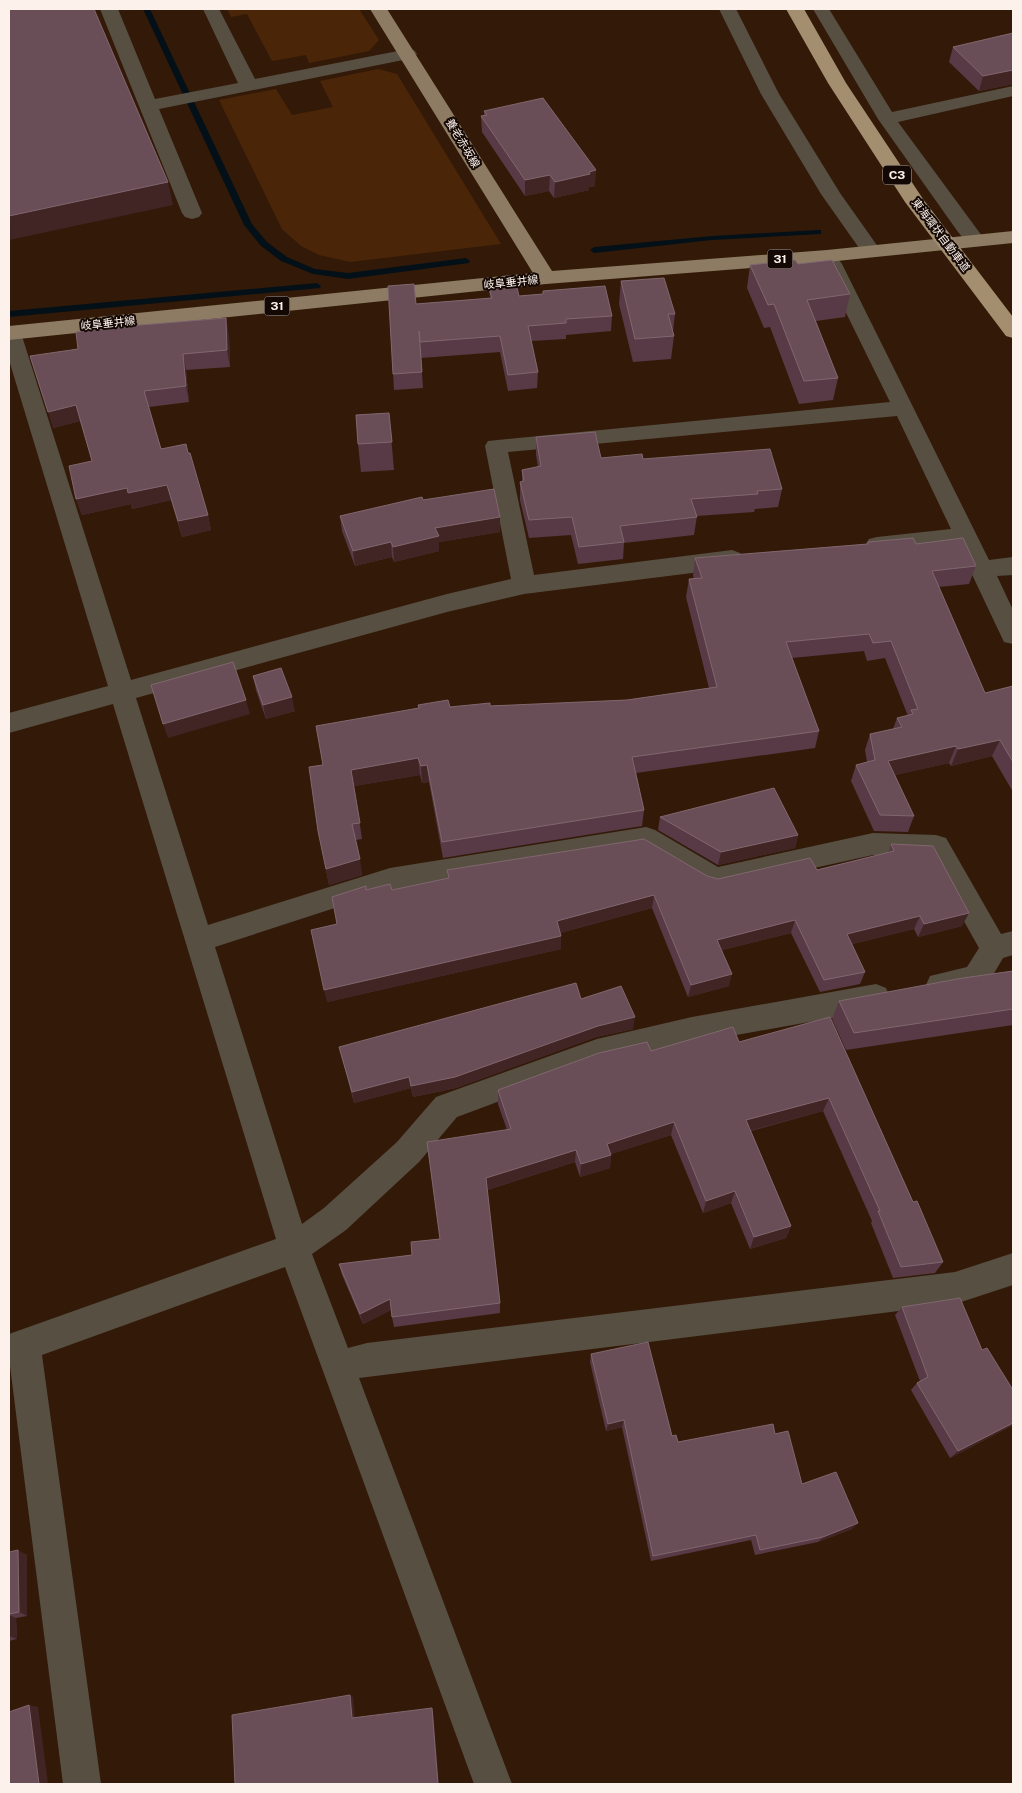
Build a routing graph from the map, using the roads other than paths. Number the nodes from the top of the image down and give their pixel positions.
1 (130, 9) edge
2 (211, 9) edge
3 (379, 9) edge
4 (727, 9) edge
5 (795, 9) edge
6 (821, 9) edge
7 (110, 10) edge
8 (408, 54) junction
9 (249, 86) junction
10 (1013, 91) edge
11 (149, 106) junction
12 (888, 119) junction
13 (192, 213) dead end
14 (1013, 236) edge
15 (975, 240) junction
16 (871, 251) junction
17 (828, 256) junction
18 (546, 278) junction
19 (1013, 331) edge
20 (10, 333) edge
21 (904, 408) junction
22 (965, 536) junction
23 (858, 547) edge
24 (750, 558) edge
25 (1013, 566) edge
26 (982, 568) junction
27 (524, 585) junction
28 (1013, 635) edge
29 (121, 691) junction
30 (9, 723) edge
31 (198, 940) junction
32 (1004, 945) edge
33 (294, 1248) junction
34 (1013, 1269) edge
35 (17, 1347) edge
36 (339, 1367) junction
37 (82, 1784) edge
38 (493, 1784) edge

1 - 7 street
2 - 9 street
3 - 8 main road, 養老赤坂線
4 - 16 street
5 - 19 highway, 東海環状自動車道 / C3
6 - 12 street
7 - 11 street
8 - 9 street
8 - 18 main road, 養老赤坂線
9 - 11 street
10 - 12 street
11 - 13 street
12 - 15 street
14 - 15 main road, 岐阜垂井線 / 31
15 - 16 main road, 岐阜垂井線 / 31
16 - 17 main road, 岐阜垂井線 / 31
17 - 18 main road, 岐阜垂井線 / 31
17 - 21 street
18 - 20 main road, 岐阜垂井線 / 31
20 - 29 street
21 - 22 street
21 - 27 street
22 - 23 street
22 - 26 street
24 - 27 street
25 - 26 street
26 - 28 street
27 - 29 street
29 - 30 street
29 - 31 street
31 - 32 street
31 - 33 street
32 - 33 street
33 - 35 street
33 - 36 street
34 - 36 street
35 - 37 street
36 - 38 street

